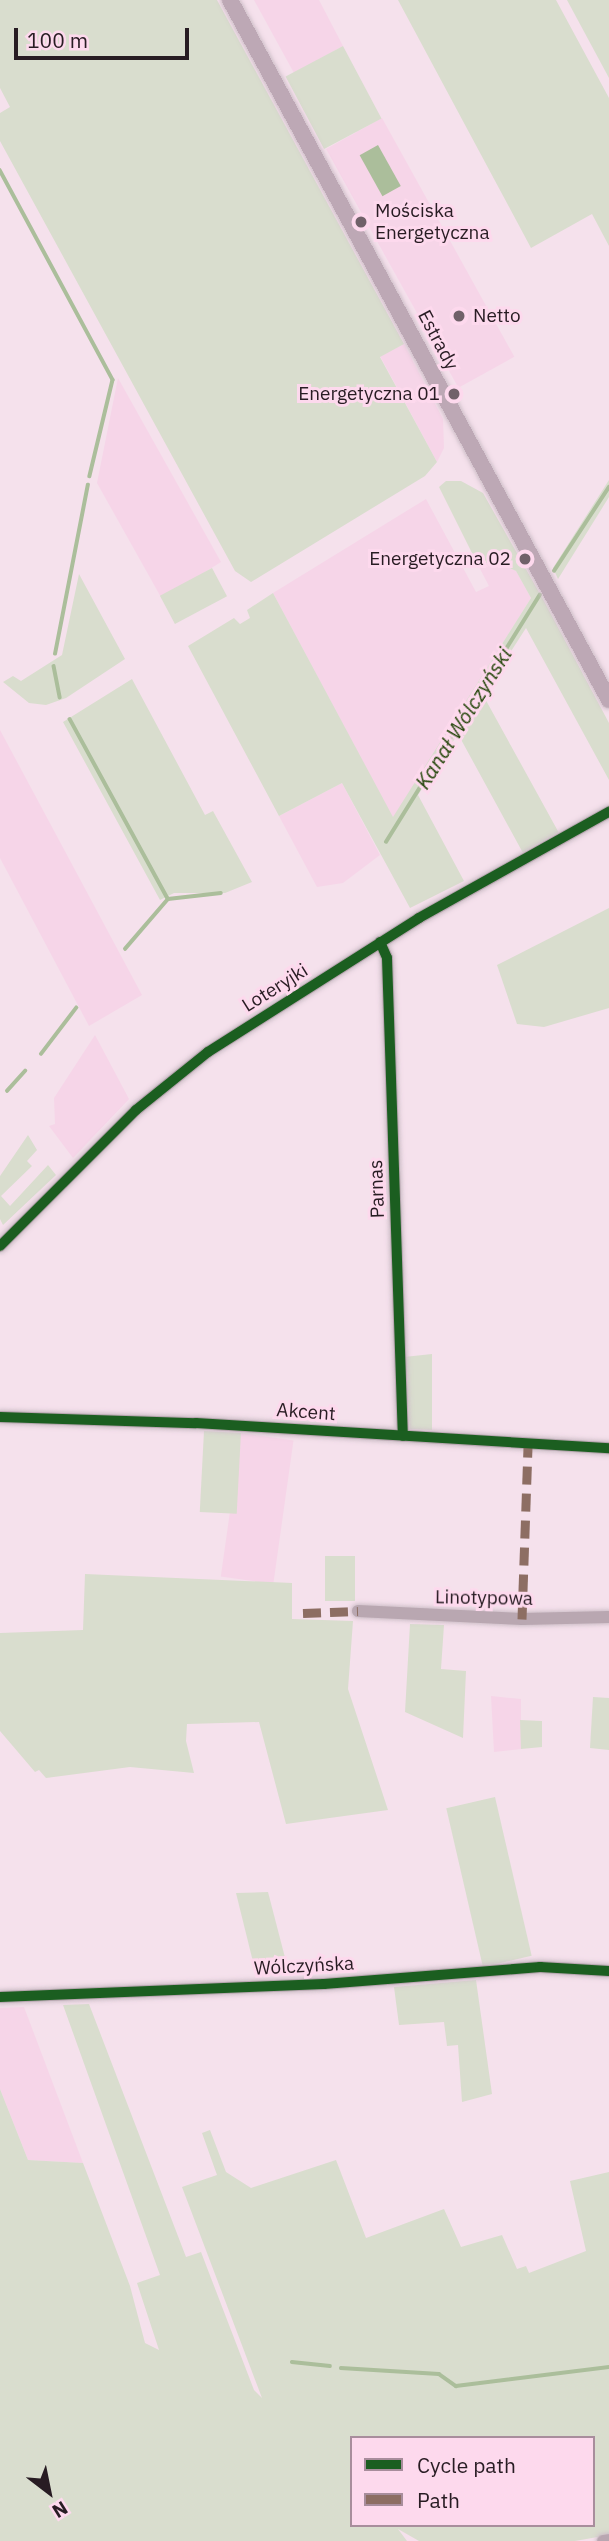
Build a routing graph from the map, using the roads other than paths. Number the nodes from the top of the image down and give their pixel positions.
1 (230, 0) edge
2 (609, 700) edge
3 (609, 812) edge
4 (380, 942) junction
5 (0, 1246) edge
6 (0, 1417) edge
7 (403, 1436) junction
8 (609, 1448) edge
9 (358, 1611) dead end
10 (609, 1617) edge
11 (609, 1971) edge
12 (0, 1997) edge
13 (609, 2540) edge
14 (603, 2541) edge

1 - 2 main road, Estrady
3 - 4 street, Loteryjki
4 - 5 street, Loteryjki
4 - 7 street, Parnas
6 - 7 street, Akcent
7 - 8 street, Akcent
9 - 10 street, Linotypowa
11 - 12 street, Wólczyńska
13 - 14 street

